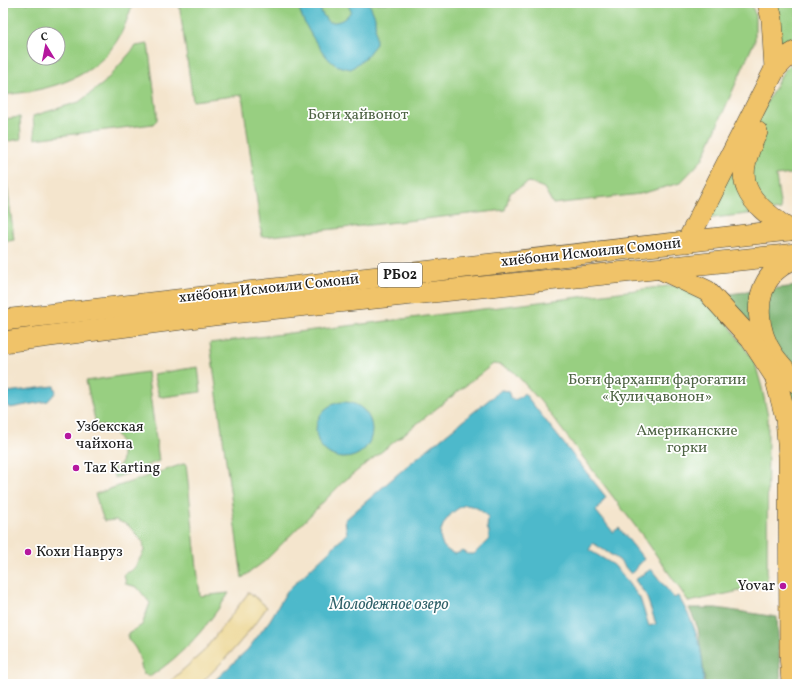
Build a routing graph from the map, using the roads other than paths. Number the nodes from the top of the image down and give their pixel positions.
1 (768, 3) edge
2 (797, 51) edge
3 (797, 67) edge
4 (775, 69) junction
5 (793, 230) edge
6 (687, 242) junction
7 (797, 255) edge
8 (662, 269) junction
9 (3, 320) edge
10 (3, 342) edge
11 (797, 383) edge
12 (793, 513) edge
13 (792, 684) edge

1 - 4 highway
2 - 4 highway
3 - 5 highway
4 - 6 highway
5 - 6 highway, хиёбони Исмоили Сомонӣ / РБ02
6 - 9 highway, хиёбони Исмоили Сомонӣ / РБ02
7 - 8 highway, хиёбони Исмоили Сомонӣ / РБ02
7 - 11 highway
8 - 10 highway, хиёбони Исмоили Сомонӣ / РБ02
8 - 12 highway
12 - 13 highway

